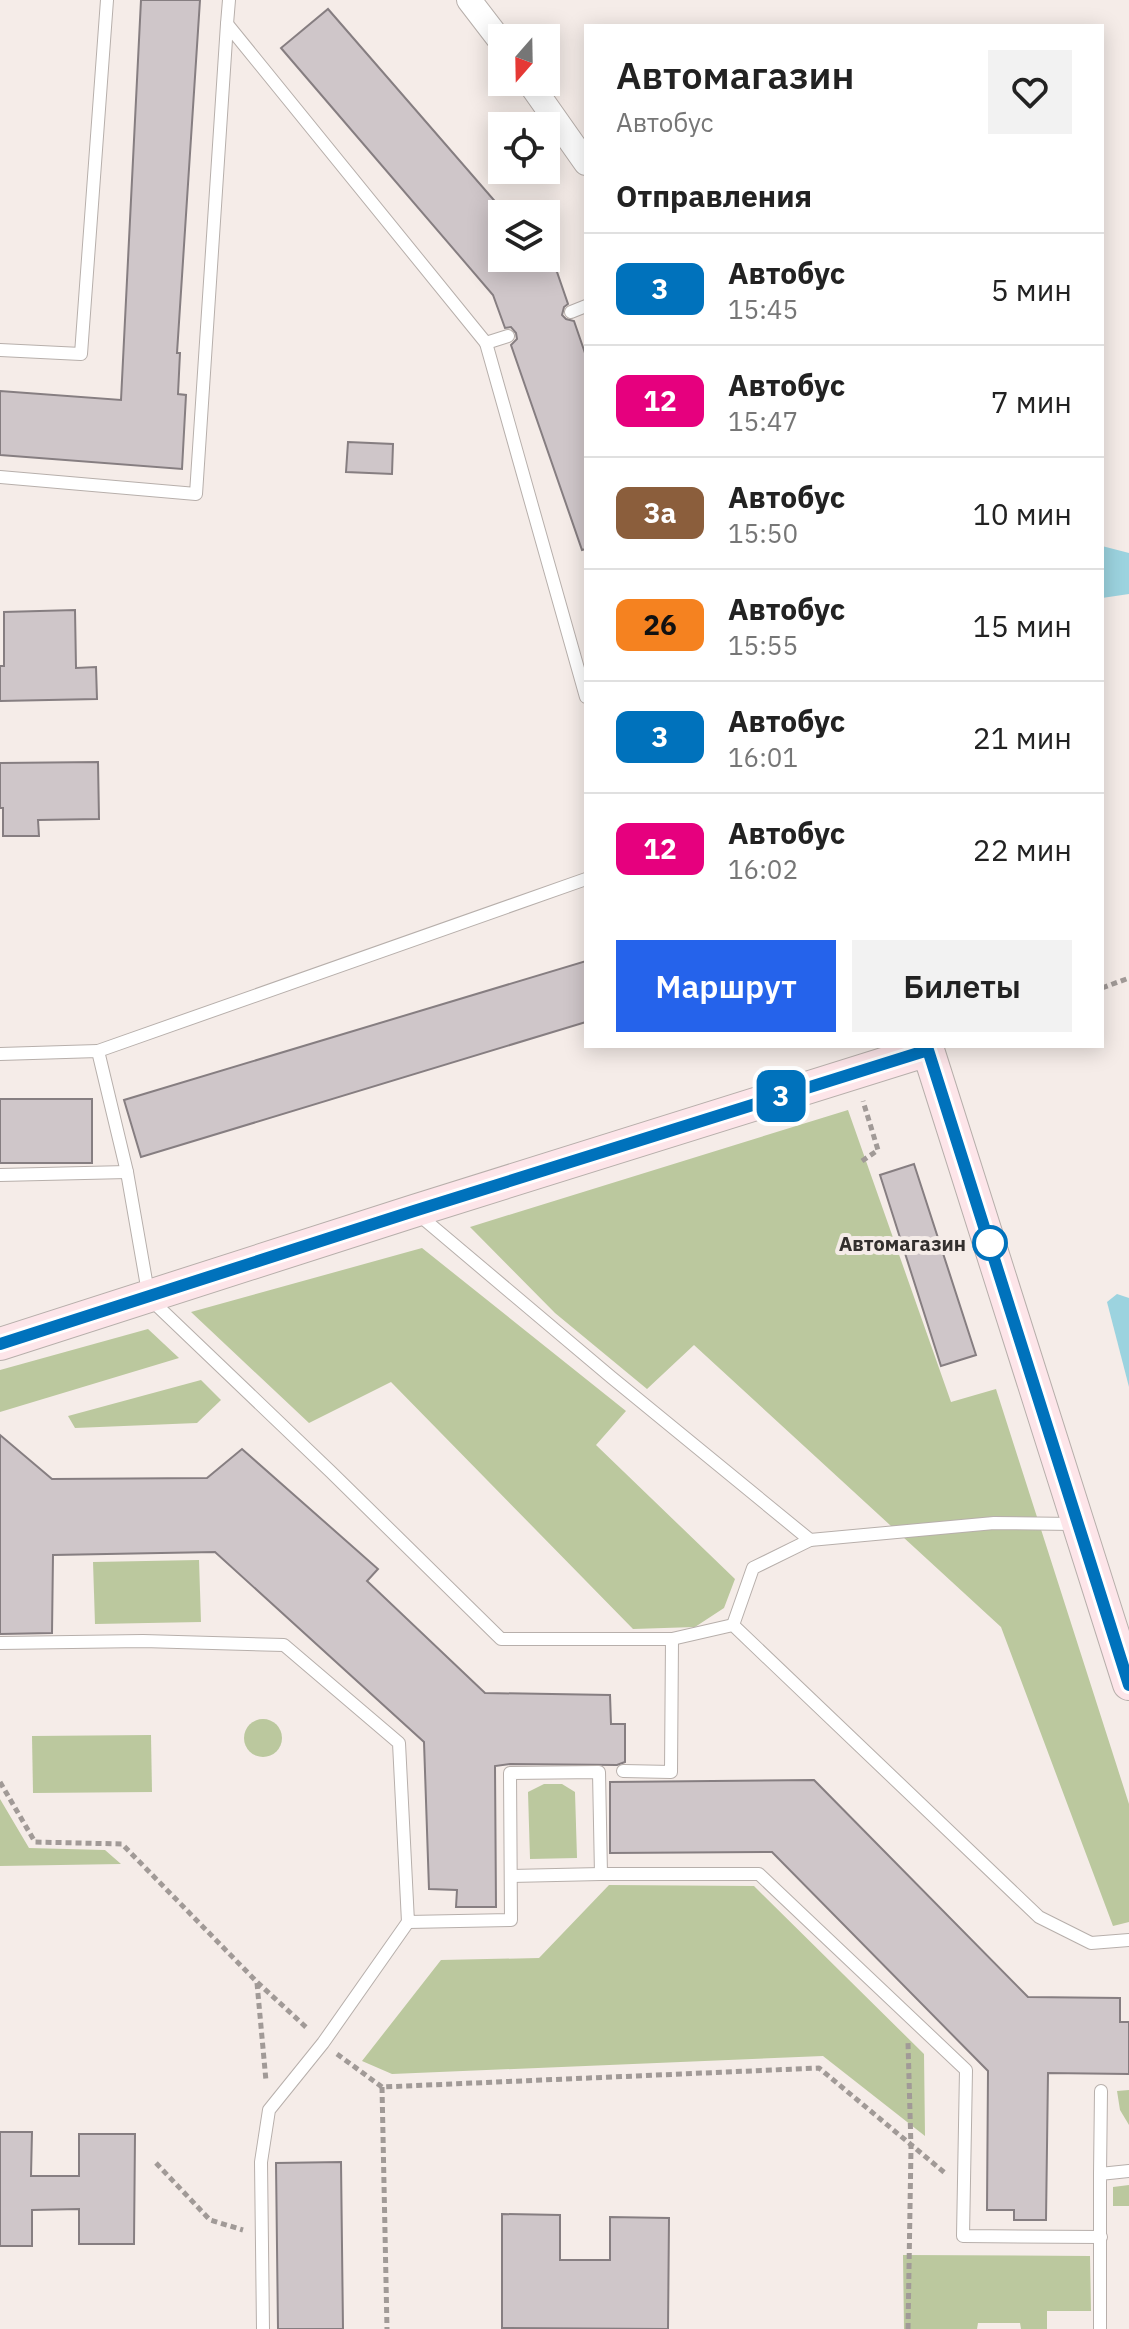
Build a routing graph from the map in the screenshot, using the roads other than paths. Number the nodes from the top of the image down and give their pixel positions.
1 (107, 0) edge
2 (229, 0) edge
3 (469, 0) edge
4 (227, 24) junction
5 (488, 25) edge
6 (539, 96) edge
7 (584, 160) edge
8 (584, 307) edge
9 (571, 312) dead end
10 (508, 336) dead end
11 (486, 343) junction
12 (0, 350) edge
13 (0, 477) edge
14 (584, 690) edge
15 (584, 880) edge
16 (928, 1048) edge
17 (98, 1051) junction
18 (0, 1054) edge
19 (127, 1172) junction
20 (0, 1175) edge
21 (414, 1211) junction
22 (149, 1298) junction
23 (0, 1344) edge
24 (1079, 1524) junction
25 (810, 1540) junction
26 (733, 1625) junction
27 (672, 1639) junction
28 (0, 1643) edge
29 (1129, 1684) edge
30 (611, 1772) junction
31 (601, 1874) junction
32 (511, 1876) junction
33 (408, 1922) junction
34 (1129, 1940) edge
35 (1101, 2091) dead end
36 (1129, 2171) edge
37 (1100, 2174) junction
38 (1101, 2237) junction
39 (263, 2329) edge
40 (1100, 2329) edge

1 - 12 lane
2 - 4 lane
3 - 5 street
4 - 11 lane
4 - 13 lane
6 - 7 street
8 - 9 lane
10 - 11 lane
11 - 14 lane
15 - 17 lane
16 - 21 street
16 - 24 street
17 - 18 lane
17 - 19 lane
19 - 20 lane
19 - 22 lane
21 - 22 street
21 - 25 lane
22 - 23 street
22 - 27 lane
24 - 25 lane
24 - 29 street
25 - 26 lane
26 - 27 lane
26 - 34 lane
27 - 30 lane
28 - 33 lane
30 - 31 lane
30 - 32 lane
31 - 32 lane
31 - 38 lane
32 - 33 lane
33 - 39 lane
35 - 37 lane
36 - 37 lane
37 - 38 lane
38 - 40 lane

